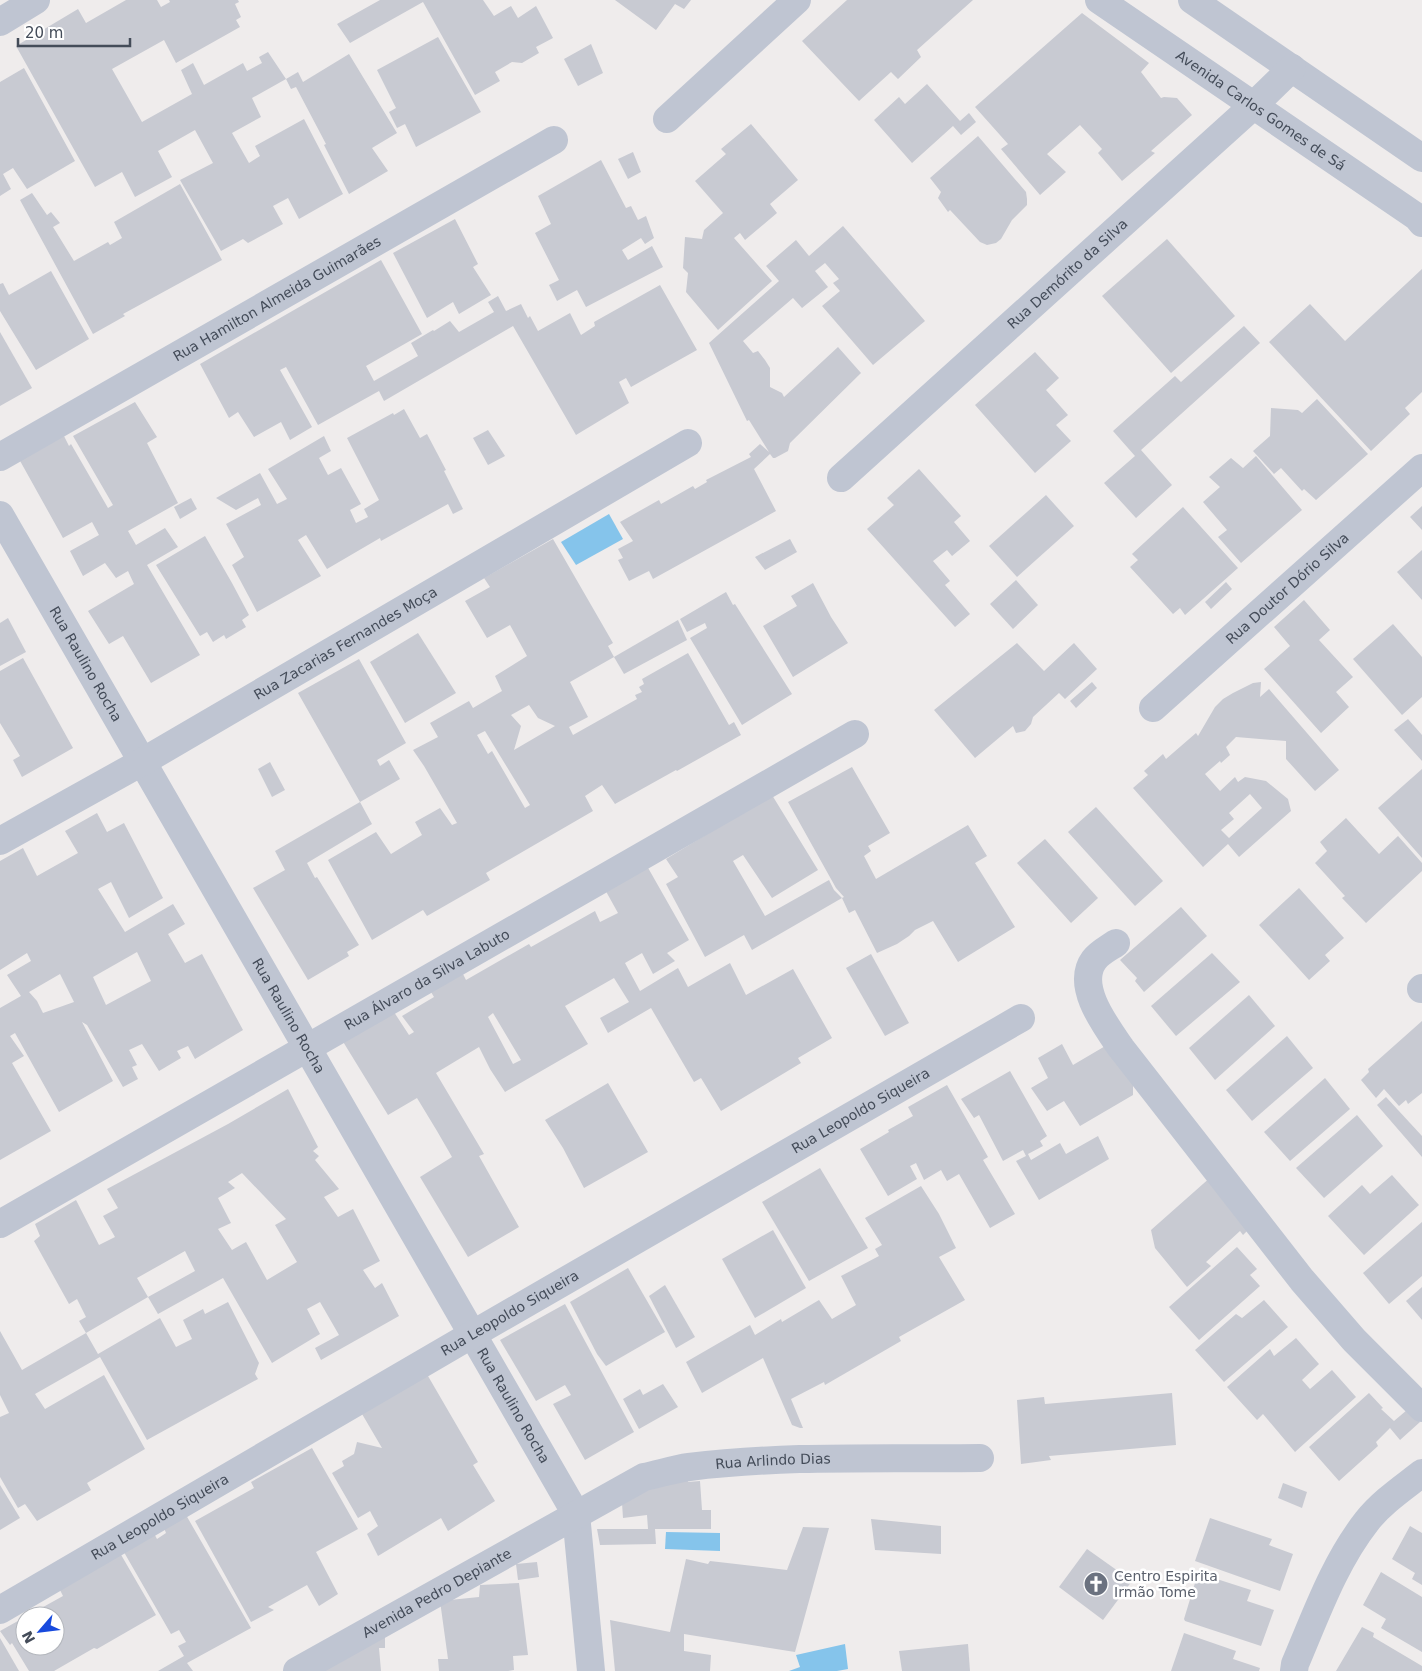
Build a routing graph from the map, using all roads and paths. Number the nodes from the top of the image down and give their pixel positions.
1 (36, 0) edge
2 (797, 0) edge
3 (1099, 0) edge
4 (1192, 0) edge
5 (0, 22) edge
6 (1292, 68) junction
7 (1253, 106) junction
8 (667, 119) dead end
9 (554, 140) dead end
10 (1422, 158) edge
11 (1420, 217) edge
12 (688, 443) dead end
13 (0, 457) edge
14 (1422, 468) edge
15 (841, 478) dead end
16 (0, 516) edge
17 (1153, 708) dead end
18 (855, 734) dead end
19 (142, 762) junction
20 (0, 840) edge
21 (1116, 944) dead end
22 (1021, 1018) dead end
23 (308, 1048) junction
24 (0, 1224) edge
25 (473, 1334) junction
26 (1422, 1408) edge
27 (980, 1458) dead end
28 (1422, 1474) edge
29 (576, 1514) junction
30 (0, 1610) edge
31 (297, 1671) edge
32 (591, 1671) edge
33 (1294, 1671) edge

1 - 5 street
2 - 8 street
3 - 7 street, Avenida Carlos Gomes de Sá
4 - 6 street
6 - 7 street, Rua Demórito da Silva
6 - 10 street
7 - 11 street, Avenida Carlos Gomes de Sá
7 - 15 street, Rua Demórito da Silva
9 - 13 street, Rua Hamilton Almeida Guimarães
12 - 19 street, Rua Zacarias Fernandes Moça
14 - 17 street, Rua Doutor Dório Silva
16 - 19 street, Rua Raulino Rocha
18 - 23 street, Rua Álvaro da Silva Labuto
19 - 20 street, Rua Zacarias Fernandes Moça
19 - 23 street, Rua Raulino Rocha
21 - 26 street
22 - 25 street, Rua Leopoldo Siqueira
23 - 24 street, Rua Álvaro da Silva Labuto
23 - 25 street, Rua Raulino Rocha
25 - 29 street, Rua Raulino Rocha
25 - 30 street, Rua Leopoldo Siqueira
27 - 29 street, Rua Arlindo Dias
28 - 33 street
29 - 31 street, Avenida Pedro Depiante
29 - 32 street

